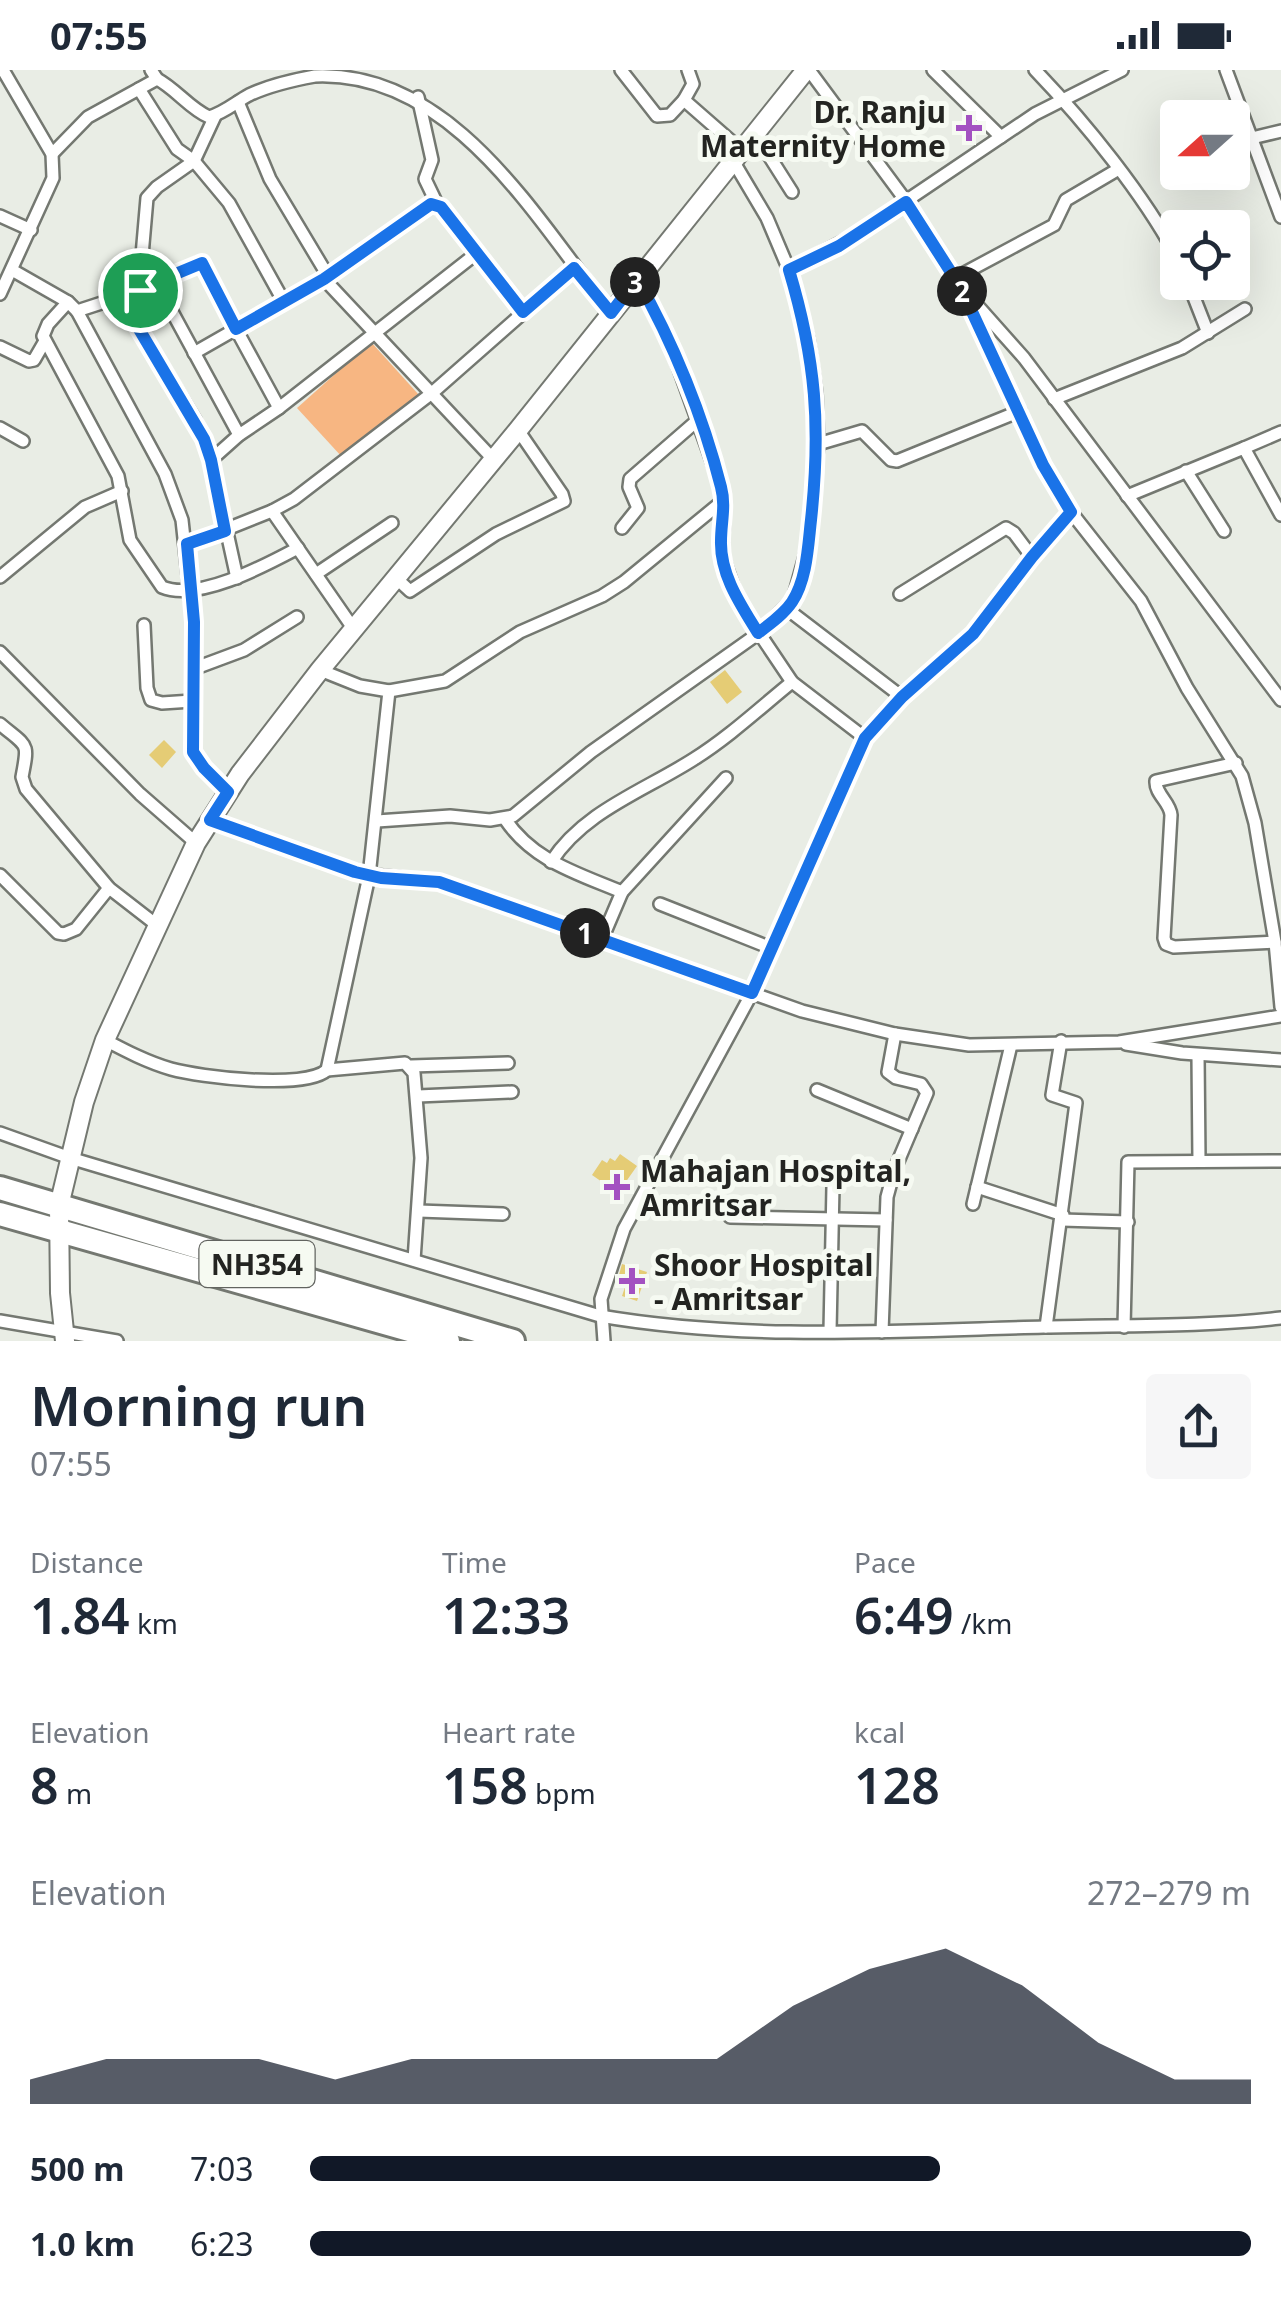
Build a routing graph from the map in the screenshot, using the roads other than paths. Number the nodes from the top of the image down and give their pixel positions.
1 (621, 70) edge
2 (688, 70) edge
3 (808, 70) edge
4 (933, 70) edge
5 (1035, 70) edge
6 (1122, 70) edge
7 (1226, 70) edge
8 (154, 75) edge
9 (5, 79) edge
10 (139, 89) junction
11 (418, 97) junction
12 (1062, 98) junction
13 (684, 100) junction
14 (238, 102) junction
15 (215, 116) junction
16 (1281, 131) edge
17 (754, 132) junction
18 (1001, 137) junction
19 (1252, 138) junction
20 (52, 154) junction
21 (736, 154) junction
22 (194, 161) junction
23 (1117, 170) junction
24 (792, 192) dead end
25 (906, 202) junction
26 (437, 204) junction
27 (0, 216) edge
28 (1281, 218) edge
29 (30, 230) junction
30 (1160, 233) edge
31 (477, 253) junction
32 (574, 268) junction
33 (12, 270) junction
34 (789, 270) junction
35 (326, 277) junction
36 (637, 279) junction
37 (958, 283) junction
38 (157, 284) junction
39 (140, 290) junction
40 (0, 294) edge
41 (120, 297) junction
42 (1195, 300) edge
43 (284, 302) junction
44 (72, 307) junction
45 (1245, 309) dead end
46 (523, 312) junction
47 (611, 313) junction
48 (236, 329) junction
49 (374, 334) junction
50 (1208, 334) junction
51 (45, 341) junction
52 (0, 347) edge
53 (194, 353) junction
54 (432, 393) junction
55 (1054, 398) junction
56 (279, 408) junction
57 (1020, 411) junction
58 (698, 419) junction
59 (0, 428) edge
60 (518, 430) junction
61 (1281, 432) edge
62 (239, 435) junction
63 (22, 440) dead end
64 (818, 444) junction
65 (1244, 448) junction
66 (493, 459) junction
67 (211, 460) junction
68 (1186, 472) junction
69 (122, 490) junction
70 (1127, 496) junction
71 (724, 500) junction
72 (272, 511) junction
73 (1071, 512) junction
74 (1281, 515) edge
75 (392, 523) dead end
76 (622, 528) dead end
77 (225, 531) junction
78 (1224, 531) dead end
79 (187, 544) junction
80 (298, 548) junction
81 (1032, 557) junction
82 (316, 574) junction
83 (396, 577) junction
84 (0, 578) edge
85 (236, 578) junction
86 (192, 588) junction
87 (900, 594) dead end
88 (786, 610) junction
89 (297, 617) dead end
90 (144, 625) dead end
91 (353, 628) junction
92 (758, 633) junction
93 (0, 652) edge
94 (193, 669) junction
95 (320, 670) junction
96 (792, 682) junction
97 (390, 691) junction
98 (902, 697) junction
99 (192, 700) junction
100 (1281, 700) edge
101 (0, 724) edge
102 (865, 738) junction
103 (1236, 764) junction
104 (726, 778) dead end
105 (228, 792) junction
106 (505, 819) junction
107 (210, 820) junction
108 (376, 821) junction
109 (196, 843) junction
110 (551, 862) junction
111 (0, 875) edge
112 (370, 876) junction
113 (108, 888) junction
114 (622, 892) junction
115 (660, 904) dead end
116 (158, 926) junction
117 (602, 938) junction
118 (1275, 942) junction
119 (771, 948) junction
120 (752, 993) junction
121 (1281, 1007) edge
122 (1281, 1016) edge
123 (894, 1034) junction
124 (105, 1040) junction
125 (1061, 1041) junction
126 (1119, 1042) junction
127 (1011, 1045) junction
128 (1198, 1055) junction
129 (1281, 1060) edge
130 (508, 1063) dead end
131 (411, 1066) junction
132 (327, 1070) junction
133 (816, 1090) dead end
134 (512, 1092) dead end
135 (418, 1096) junction
136 (912, 1128) junction
137 (0, 1132) edge
138 (70, 1158) junction
139 (1199, 1161) junction
140 (1281, 1161) edge
141 (832, 1186) dead end
142 (977, 1187) junction
143 (0, 1188) edge
144 (972, 1204) dead end
145 (60, 1206) junction
146 (420, 1212) junction
147 (0, 1214) edge
148 (504, 1214) dead end
149 (730, 1217) dead end
150 (1063, 1218) junction
151 (832, 1219) junction
152 (886, 1220) junction
153 (1128, 1222) junction
154 (58, 1230) junction
155 (414, 1260) junction
156 (600, 1316) junction
157 (1281, 1318) edge
158 (0, 1320) edge
159 (1124, 1326) junction
160 (1046, 1327) junction
161 (830, 1331) junction
162 (882, 1332) junction
163 (64, 1336) edge
164 (117, 1341) edge
165 (448, 1341) edge
166 (512, 1341) edge
167 (604, 1341) edge

1 - 13 street
2 - 13 street
3 - 17 street
3 - 25 street
4 - 18 street
5 - 12 street
6 - 12 street
7 - 19 street
8 - 10 street
8 - 15 street
9 - 20 street
10 - 20 street
10 - 22 street
11 - 14 street
11 - 26 street
11 - 32 street
12 - 18 street
12 - 23 street
13 - 21 street
14 - 15 street
14 - 35 street
15 - 22 street
16 - 19 street
17 - 21 street
17 - 24 street
18 - 25 street
19 - 28 street
20 - 29 street
21 - 34 street
21 - 36 street
22 - 39 street
22 - 43 street
23 - 30 street
23 - 37 street
25 - 34 street
25 - 37 street
26 - 31 street
26 - 35 street
27 - 29 street
29 - 33 street
31 - 46 street
31 - 49 street
32 - 46 street
32 - 47 street
33 - 40 street
33 - 44 street
34 - 64 street
35 - 43 street
35 - 49 street
36 - 47 street
36 - 58 street
37 - 55 street
37 - 57 street
38 - 39 street
38 - 48 street
38 - 53 street
39 - 41 street
41 - 44 street
41 - 67 street
42 - 50 street
43 - 48 street
44 - 51 street
44 - 79 street
45 - 50 street
46 - 54 street
47 - 60 street
48 - 53 street
48 - 56 street
49 - 54 street
49 - 56 street
50 - 55 street
51 - 52 street
51 - 69 street
53 - 62 street
54 - 66 street
54 - 72 street
55 - 70 street
56 - 62 street
57 - 64 street
57 - 73 street
58 - 71 street
58 - 76 street
59 - 63 street
60 - 66 street
60 - 83 street
61 - 65 street
62 - 67 street
64 - 88 street
65 - 68 street
65 - 74 street
66 - 83 street
67 - 77 street
68 - 70 street
68 - 78 street
69 - 84 street
69 - 86 street
70 - 100 street
71 - 92 street
71 - 97 street
72 - 77 street
72 - 80 street
73 - 81 street
73 - 103 street
75 - 82 street
77 - 79 street
77 - 85 street
79 - 86 street
80 - 82 street
80 - 85 street
81 - 87 street
81 - 98 street
82 - 91 street
83 - 91 street
85 - 86 street
86 - 94 street
88 - 92 street
88 - 98 street
89 - 94 street
90 - 99 street
91 - 95 street
92 - 96 street
92 - 106 street
93 - 109 street
94 - 99 street
95 - 97 street
95 - 105 street
96 - 102 street
96 - 110 street
97 - 108 street
98 - 102 street
99 - 105 street
101 - 113 street
102 - 119 street
103 - 118 street
103 - 118 street
104 - 114 street
105 - 107 street
106 - 108 street
106 - 110 street
107 - 109 street
107 - 112 street
108 - 112 street
109 - 116 street
110 - 114 street
111 - 113 street
112 - 117 street
112 - 132 street
113 - 116 street
114 - 117 street
115 - 119 street
116 - 124 street
117 - 120 street
118 - 121 street
119 - 120 street
120 - 123 street
120 - 156 street
122 - 126 street
123 - 127 street
123 - 136 street
124 - 132 street
124 - 138 street
125 - 126 street
125 - 127 street
125 - 150 street
126 - 128 street
127 - 142 street
128 - 129 street
128 - 139 street
130 - 131 street
131 - 132 street
131 - 135 street
133 - 136 street
134 - 135 street
135 - 146 street
136 - 152 street
137 - 138 street
138 - 145 street
138 - 155 street
139 - 140 street
139 - 153 street
141 - 151 street
142 - 144 street
142 - 150 street
143 - 145 highway, NH354
145 - 154 street
145 - 166 highway, NH354
146 - 148 street
146 - 155 street
147 - 154 highway, NH354
149 - 151 street
150 - 153 street
150 - 160 street
151 - 152 street
151 - 161 street
152 - 162 street
153 - 159 street
154 - 163 street
154 - 165 highway, NH354
155 - 156 street
156 - 161 street
156 - 167 street
157 - 159 street
158 - 163 street
159 - 160 street
160 - 162 street
161 - 162 street
163 - 164 street

